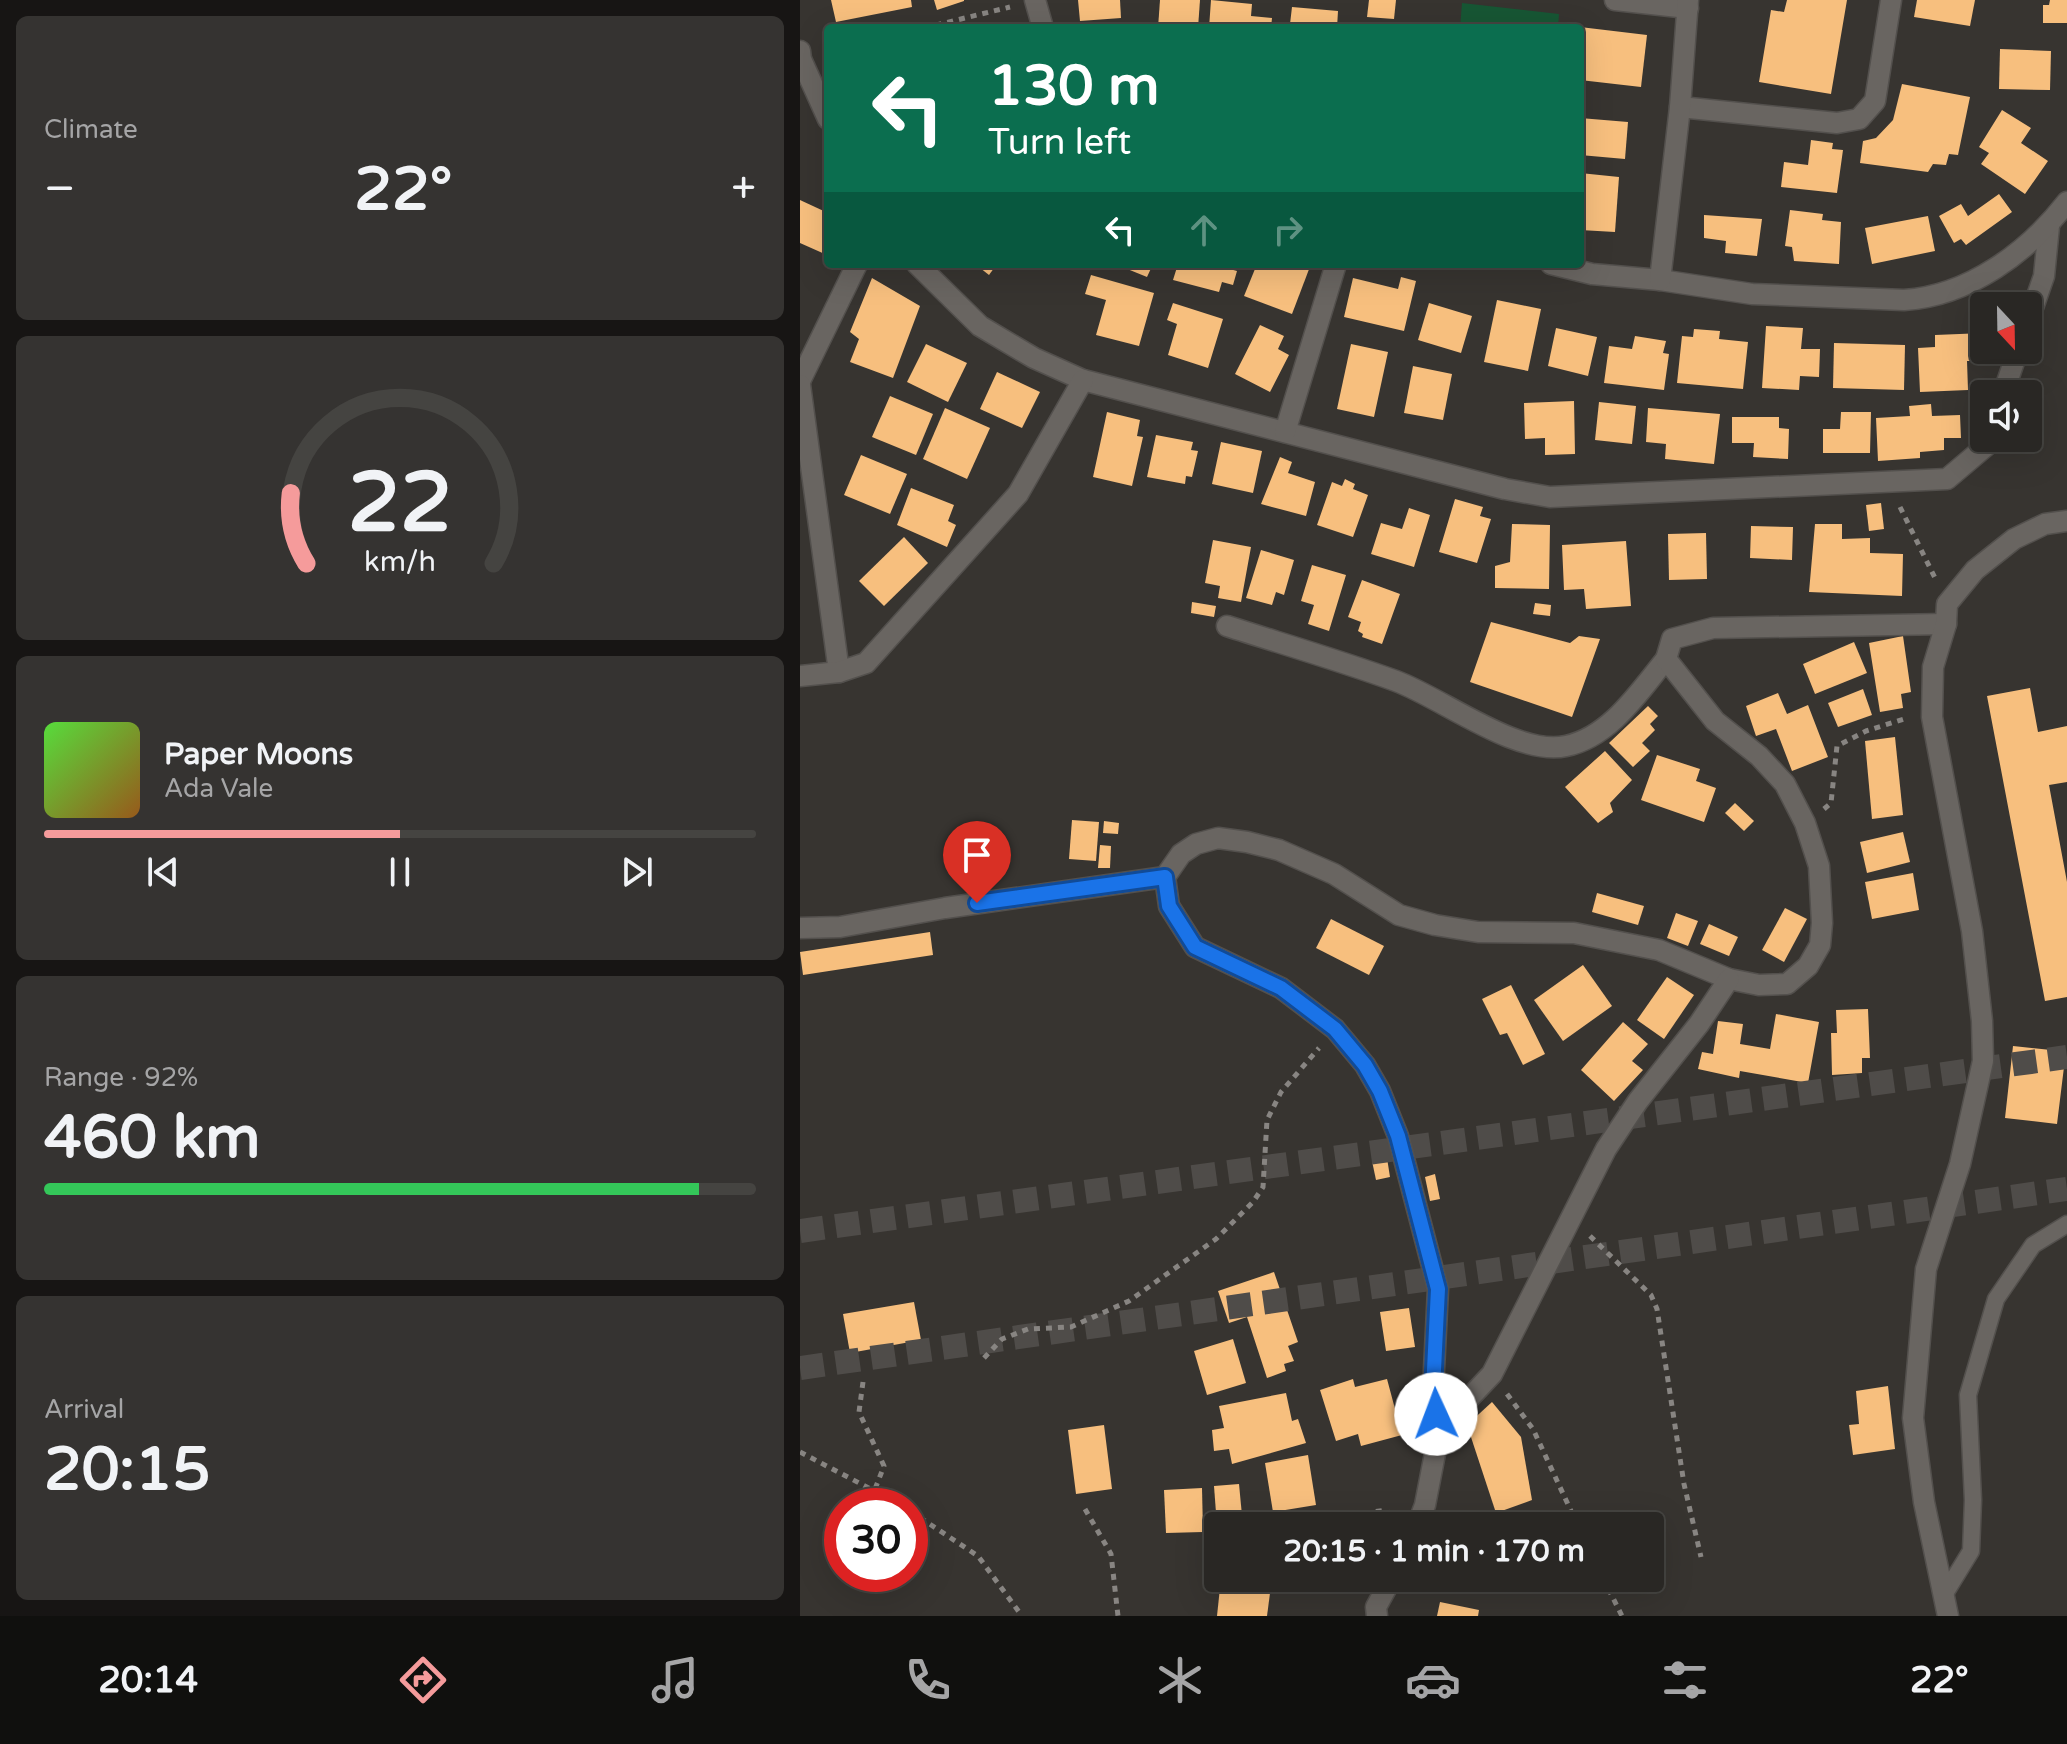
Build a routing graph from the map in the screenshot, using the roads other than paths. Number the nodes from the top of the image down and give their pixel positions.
1 (1035, 0) edge
2 (1615, 0) edge
3 (1891, 0) edge
4 (1688, 4) edge
5 (1042, 24) edge
6 (800, 51) edge
7 (800, 59) edge
8 (1680, 107) junction
9 (824, 110) edge
10 (2067, 202) edge
11 (2049, 226) junction
12 (855, 268) edge
13 (921, 268) edge
14 (1335, 268) edge
15 (1567, 268) edge
16 (1660, 280) junction
17 (2038, 292) edge
18 (1083, 380) junction
19 (800, 383) edge
20 (1285, 432) junction
21 (1979, 452) edge
22 (2067, 521) edge
23 (1947, 614) junction
24 (1227, 626) dead end
25 (1666, 659) junction
26 (839, 672) junction
27 (800, 676) edge
28 (1165, 877) junction
29 (800, 928) edge
30 (1729, 979) junction
31 (2067, 1224) edge
32 (1438, 1438) junction
33 (1422, 1512) edge
34 (1384, 1592) edge
35 (1944, 1595) junction
36 (1377, 1616) edge
37 (1948, 1616) edge

1 - 5 street
2 - 4 street
3 - 8 street
4 - 8 street
6 - 7 street
7 - 9 street
8 - 16 street
10 - 11 street
11 - 16 street
11 - 17 street
12 - 19 street
13 - 18 street
14 - 20 street
15 - 16 street
18 - 20 street
18 - 26 street
19 - 26 street
20 - 21 street
22 - 23 street
23 - 25 street
23 - 35 street
24 - 25 street
25 - 30 street
26 - 27 street
28 - 29 street
28 - 30 street
28 - 32 street
30 - 32 street
31 - 35 lane
32 - 33 street
34 - 36 street
35 - 37 street

